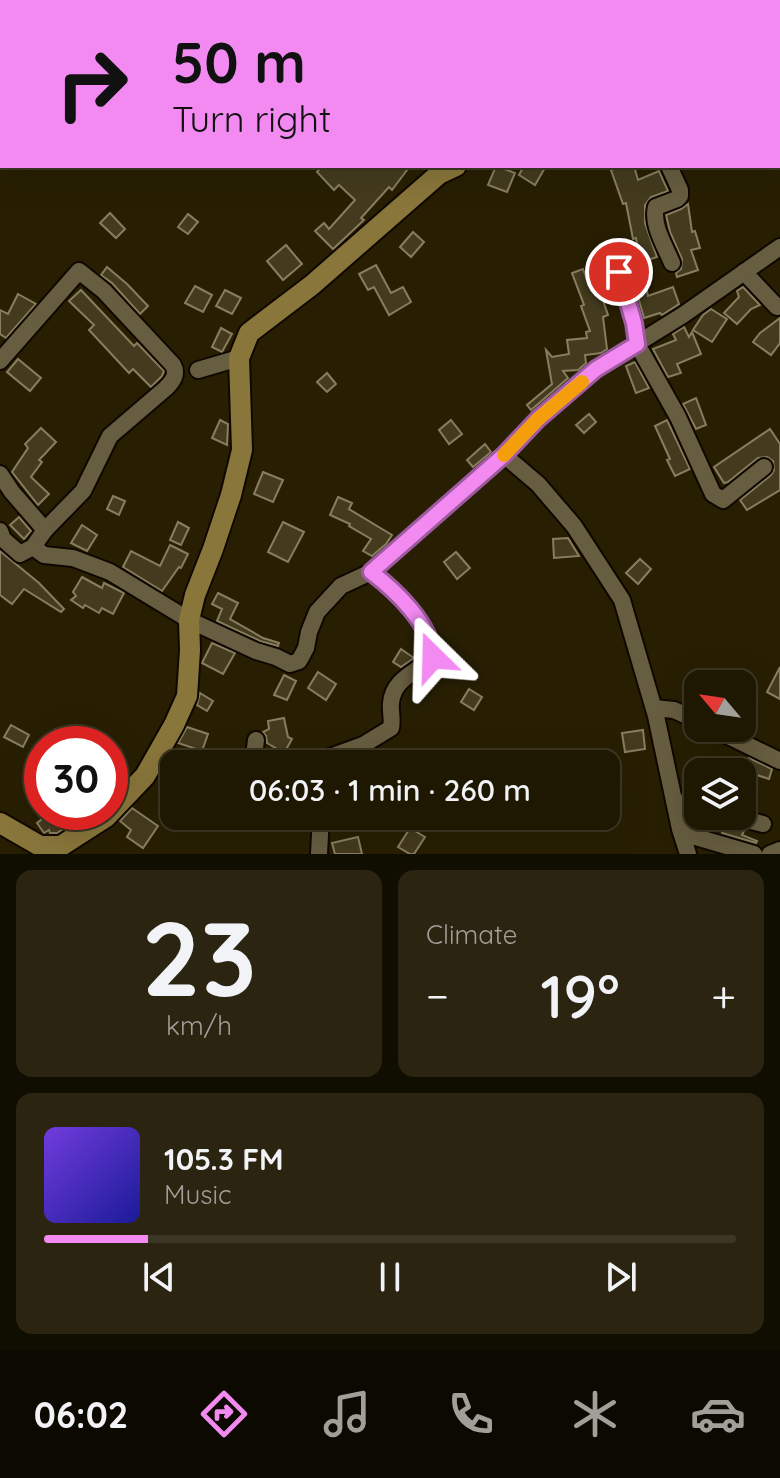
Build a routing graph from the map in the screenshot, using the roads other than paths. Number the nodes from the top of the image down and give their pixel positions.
1 (452, 168) edge
2 (670, 168) edge
3 (780, 247) edge
4 (672, 263) dead end
5 (619, 272) dead end
6 (744, 272) junction
7 (777, 307) dead end
8 (637, 344) junction
9 (239, 358) junction
10 (0, 361) edge
11 (198, 370) dead end
12 (504, 455) junction
13 (764, 467) dead end
14 (0, 474) edge
15 (45, 530) junction
16 (0, 531) edge
17 (33, 547) junction
18 (371, 572) junction
19 (189, 620) junction
20 (654, 708) junction
21 (684, 715) edge
22 (256, 740) dead end
23 (741, 742) edge
24 (255, 750) edge
25 (349, 750) edge
26 (780, 761) edge
27 (674, 801) junction
28 (684, 804) edge
29 (756, 822) edge
30 (0, 823) edge
31 (763, 824) dead end
32 (320, 830) edge
33 (682, 833) junction
34 (64, 850) edge
35 (780, 850) edge
36 (319, 854) edge
37 (688, 854) edge
38 (754, 854) edge
39 (770, 854) edge

1 - 9 main road
2 - 4 street
3 - 6 street
5 - 8 street
6 - 7 street
6 - 8 street
8 - 12 street
8 - 13 street
9 - 11 street
9 - 19 main road
10 - 15 street
12 - 18 street
12 - 20 street
14 - 15 street
15 - 17 street
16 - 17 street
17 - 19 street
18 - 19 street
18 - 25 street
19 - 34 main road
20 - 21 street
20 - 27 street
22 - 24 street
23 - 26 street
27 - 28 street
27 - 33 street
29 - 31 street
30 - 34 main road
32 - 36 street
33 - 37 street
33 - 38 street
35 - 39 street

